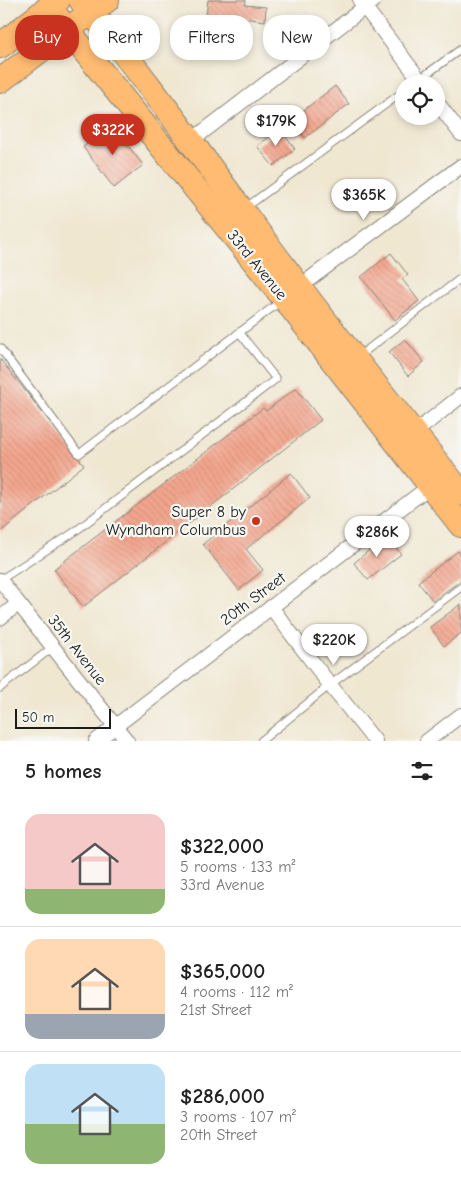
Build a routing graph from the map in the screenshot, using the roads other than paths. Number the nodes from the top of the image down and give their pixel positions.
1 (366, 2) edge
2 (54, 3) edge
3 (93, 4) edge
4 (60, 15) edge
5 (79, 19) edge
6 (79, 43) edge
7 (0, 46) edge
8 (461, 49) edge
9 (28, 60) edge
10 (414, 75) edge
11 (428, 75) edge
12 (0, 81) edge
13 (395, 98) edge
14 (445, 113) edge
15 (461, 134) edge
16 (191, 141) junction
17 (461, 166) edge
18 (243, 210) junction
19 (461, 278) edge
20 (291, 293) junction
21 (239, 332) junction
22 (0, 348) edge
23 (354, 360) junction
24 (461, 396) edge
25 (414, 432) junction
26 (430, 486) junction
27 (461, 494) edge
28 (461, 525) edge
29 (0, 580) edge
30 (461, 587) edge
31 (18, 604) junction
32 (271, 608) junction
33 (0, 618) edge
34 (52, 647) junction
35 (330, 685) junction
36 (0, 688) edge
37 (461, 715) edge
38 (115, 726) junction
39 (96, 741) edge
40 (127, 741) edge
41 (261, 741) edge
42 (375, 741) edge
43 (427, 741) edge

1 - 10 street
1 - 16 street
2 - 4 highway, 33rd Avenue
2 - 7 highway
3 - 5 highway
3 - 16 highway, 33rd Avenue
6 - 20 highway, 33rd Avenue
8 - 11 lane
9 - 12 highway
13 - 18 lane
14 - 15 street
16 - 18 highway, 33rd Avenue
17 - 20 street
18 - 20 highway, 33rd Avenue
19 - 23 lane
20 - 21 lane
20 - 23 highway, 33rd Avenue
20 - 26 highway, 33rd Avenue
21 - 22 lane
21 - 29 lane
23 - 25 highway, 33rd Avenue
24 - 25 street
25 - 27 highway, 33rd Avenue
26 - 28 highway, 33rd Avenue
26 - 32 street, 20th Street
29 - 31 street, 35th Avenue
30 - 35 lane
31 - 33 street
31 - 34 street, 35th Avenue
32 - 35 street
32 - 38 street, 20th Street
34 - 36 lane
34 - 38 street, 35th Avenue
35 - 41 lane
35 - 42 street
37 - 43 street
38 - 39 street, 20th Street
38 - 40 street, 35th Avenue

